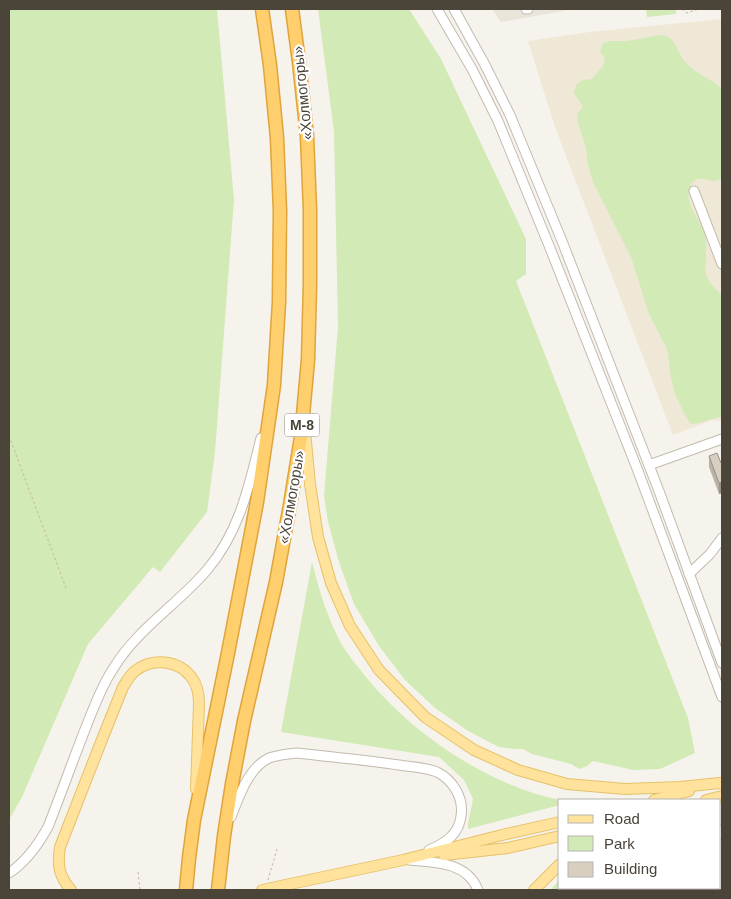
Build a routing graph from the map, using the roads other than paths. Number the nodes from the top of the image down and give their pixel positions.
1 (262, 9) edge
2 (292, 9) edge
3 (437, 9) edge
4 (454, 9) edge
5 (694, 191) dead end
6 (722, 264) edge
7 (274, 385) junction
8 (303, 412) junction
9 (722, 439) edge
10 (649, 465) junction
11 (722, 538) edge
12 (689, 574) junction
13 (722, 663) edge
14 (722, 697) edge
15 (721, 783) edge
16 (658, 799) edge
17 (194, 820) junction
18 (558, 822) edge
19 (224, 836) junction
20 (558, 836) edge
21 (404, 860) junction
22 (558, 866) edge
23 (9, 873) edge
24 (72, 890) edge
25 (186, 890) edge
26 (218, 890) edge
27 (263, 890) edge
28 (478, 890) edge
29 (534, 890) edge

1 - 7 highway, «Холмогоры» / М-8
2 - 8 highway, «Холмогоры» / М-8
3 - 14 street
4 - 10 street
5 - 6 street
7 - 17 highway, «Холмогоры» / М-8
7 - 23 street
8 - 15 main road
8 - 19 highway, «Холмогоры» / М-8
9 - 10 street
10 - 12 street
11 - 12 street
12 - 13 street
15 - 16 main road
17 - 24 main road
17 - 25 highway, «Холмогоры» / М-8
18 - 21 main road
19 - 21 street
19 - 26 highway, «Холмогоры» / М-8
20 - 21 main road
21 - 27 main road
21 - 28 street
22 - 29 main road

